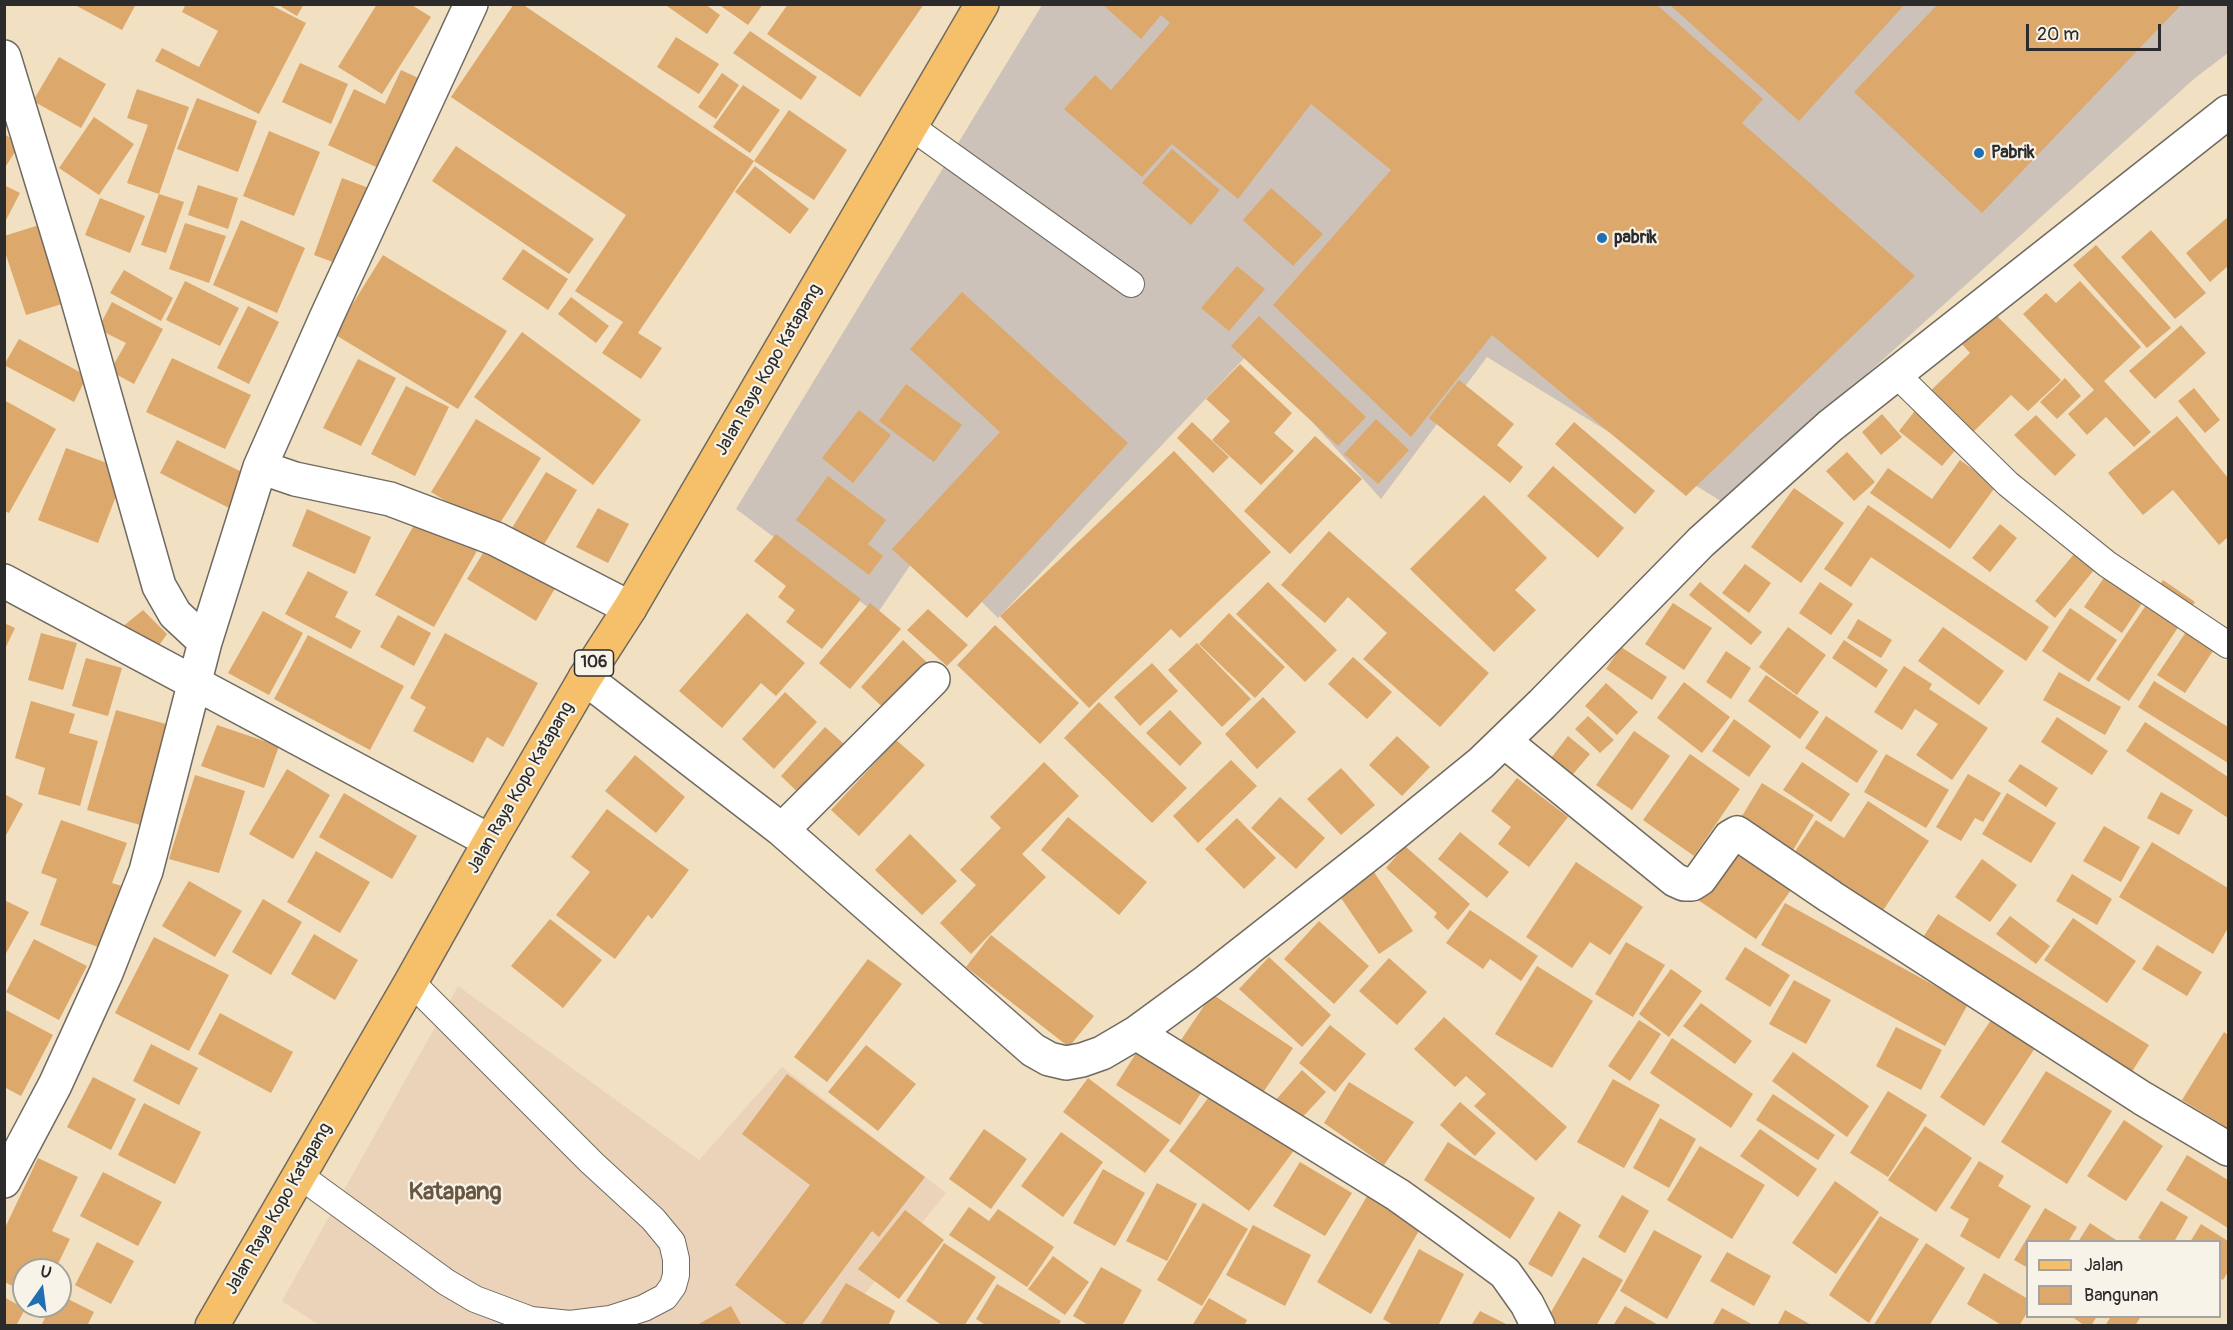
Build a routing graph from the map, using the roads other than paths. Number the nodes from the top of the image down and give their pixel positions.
1 (471, 4) edge
2 (982, 4) edge
3 (4, 57) edge
4 (2229, 112) edge
5 (910, 126) junction
6 (1131, 284) dead end
7 (1896, 374) junction
8 (275, 472) junction
9 (4, 581) edge
10 (630, 608) junction
11 (205, 642) junction
12 (2229, 645) edge
13 (585, 678) junction
14 (933, 679) dead end
15 (195, 682) junction
16 (1504, 741) junction
17 (782, 830) junction
18 (490, 841) junction
19 (411, 982) junction
20 (1136, 1033) junction
21 (2229, 1149) edge
22 (299, 1175) junction
23 (4, 1181) edge
24 (212, 1326) edge
25 (1538, 1326) edge

1 - 8 street
2 - 5 main road, Jalan Raya Kopo Katapang / 106
3 - 11 street
4 - 7 street
5 - 6 lane
5 - 10 main road, Jalan Raya Kopo Katapang / 106
7 - 12 lane
7 - 16 street
8 - 10 street
8 - 11 street
9 - 15 street
10 - 13 main road, Jalan Raya Kopo Katapang / 106
11 - 15 street
13 - 17 street
13 - 18 main road, Jalan Raya Kopo Katapang / 106
14 - 17 street
15 - 18 street
15 - 23 street
16 - 20 street
16 - 21 street
17 - 20 street
18 - 19 main road, Jalan Raya Kopo Katapang / 106
19 - 22 main road, Jalan Raya Kopo Katapang / 106
19 - 22 lane
20 - 25 street
22 - 24 main road, Jalan Raya Kopo Katapang / 106

